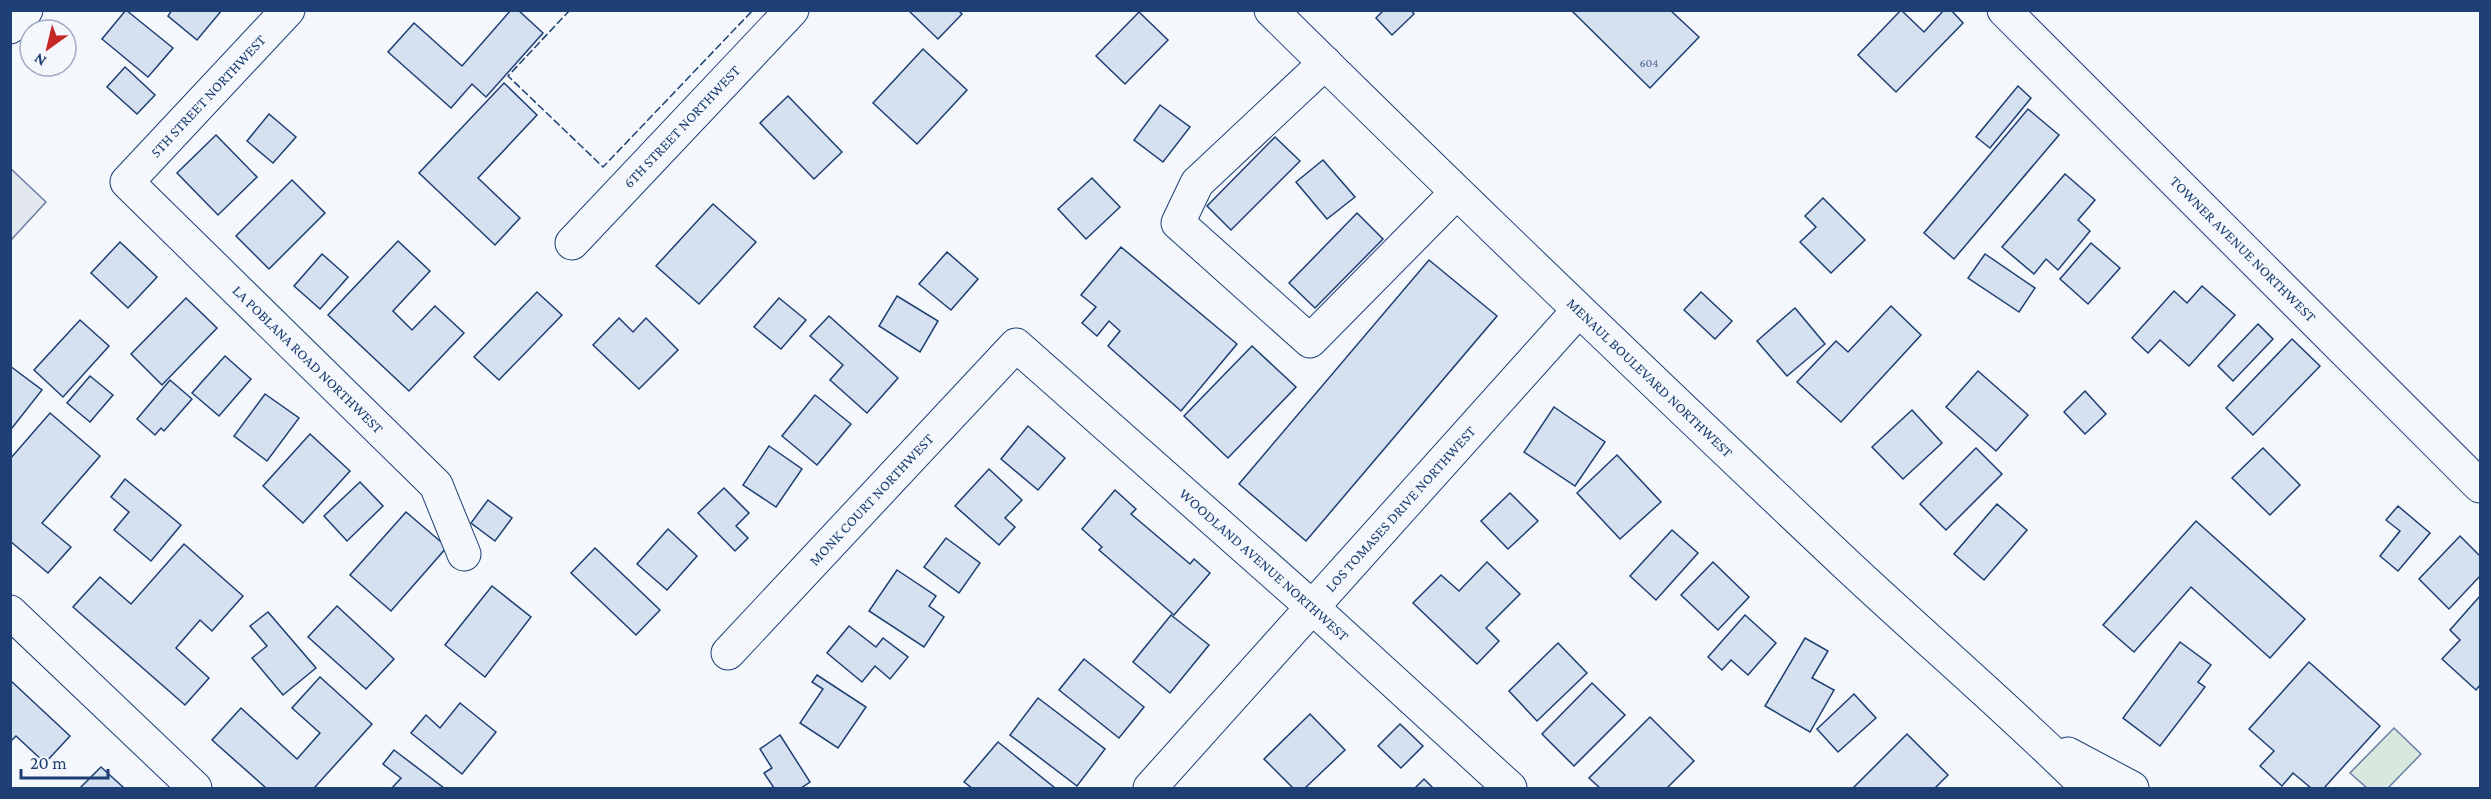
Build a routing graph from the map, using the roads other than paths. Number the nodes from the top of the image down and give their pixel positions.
1 (26, 10) edge
2 (288, 10) edge
3 (792, 10) edge
4 (1271, 10) edge
5 (2004, 10) edge
6 (10, 27) edge
7 (1325, 63) junction
8 (127, 182) joint
9 (1456, 193) junction
10 (572, 243) dead end
11 (1578, 311) junction
12 (1016, 345) joint
13 (2481, 486) edge
14 (464, 554) dead end
15 (1311, 606) junction
16 (10, 612) edge
17 (728, 653) dead end
18 (2037, 737) junction
19 (195, 789) edge
20 (1150, 789) edge
21 (1510, 789) edge
22 (2088, 789) edge
23 (2132, 789) edge

1 - 6 street
2 - 8 street, 5TH STREET NORTHWEST
3 - 10 street, 6TH STREET NORTHWEST
4 - 7 street, MENAUL BOULEVARD NORTHWEST
5 - 13 street, TOWNER AVENUE NORTHWEST
7 - 9 street, MENAUL BOULEVARD NORTHWEST
7 - 9 street
8 - 14 street, LA POBLANA ROAD NORTHWEST
9 - 11 street, MENAUL BOULEVARD NORTHWEST
11 - 15 street, LOS TOMASES DRIVE NORTHWEST
11 - 18 street, MENAUL BOULEVARD NORTHWEST
12 - 15 street, WOODLAND AVENUE NORTHWEST
12 - 17 street, MONK COURT NORTHWEST
15 - 20 street, LOS TOMASES DRIVE NORTHWEST
15 - 21 street, WOODLAND AVENUE NORTHWEST
16 - 19 street
18 - 22 street, MENAUL BOULEVARD NORTHWEST
18 - 23 street, MENAUL BOULEVARD NORTHWEST

